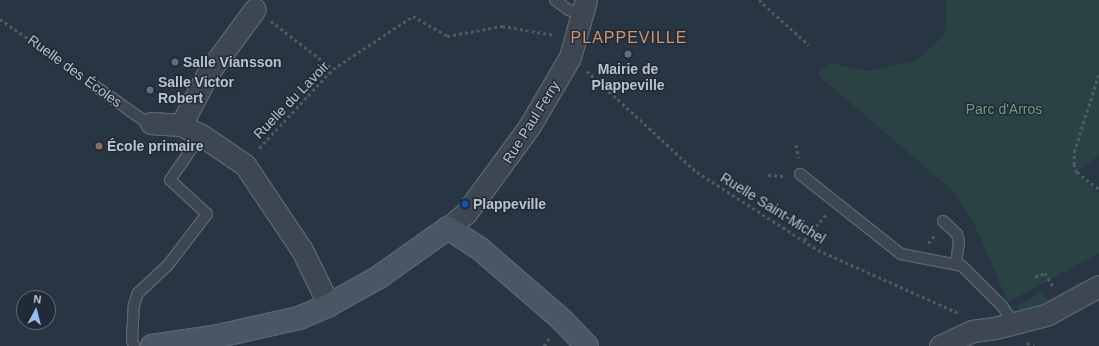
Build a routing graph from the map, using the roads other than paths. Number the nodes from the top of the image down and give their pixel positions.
1 (555, 0) edge
2 (584, 7) edge
3 (255, 9) road end
4 (91, 83) road end
5 (151, 123) joint
6 (180, 125) junction
7 (201, 135) junction
8 (800, 174) dead end
9 (944, 222) road end
10 (448, 228) junction
11 (956, 264) junction
12 (1099, 286) edge
13 (329, 305) junction
14 (1014, 323) junction
15 (134, 346) edge
16 (152, 346) edge
17 (587, 346) edge
18 (940, 346) edge

1 - 2 lane
2 - 10 street, Rue Paul Ferry
3 - 6 street
4 - 5 lane, Ruelle des Écoles
5 - 6 street
6 - 7 street
7 - 13 street
7 - 15 lane
8 - 11 lane
9 - 11 lane
10 - 13 street
10 - 17 street
11 - 14 lane
12 - 14 street
13 - 16 street
14 - 18 street

